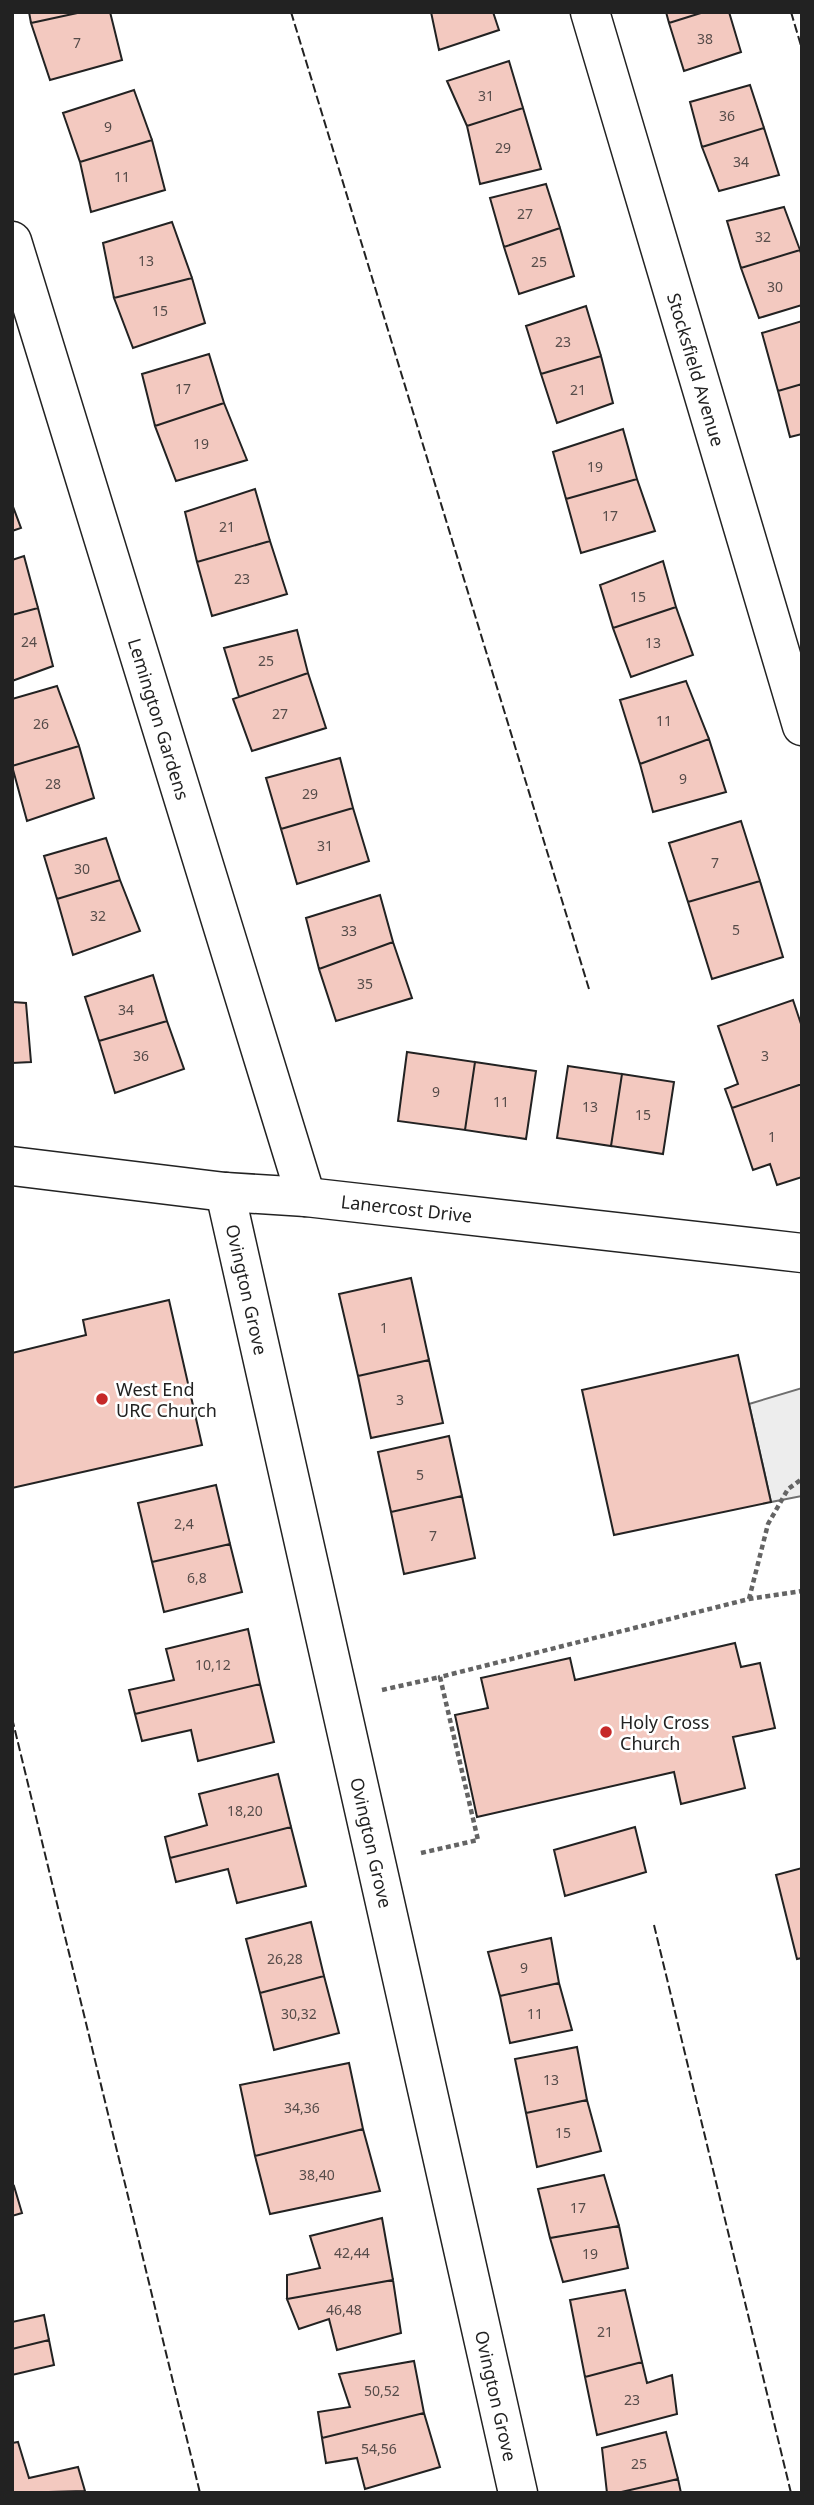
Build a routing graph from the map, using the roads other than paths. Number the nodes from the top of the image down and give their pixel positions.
1 (590, 12) edge
2 (12, 241) edge
3 (802, 726) edge
4 (12, 1166) edge
5 (225, 1192) junction
6 (306, 1197) junction
7 (802, 1253) edge
8 (518, 2493) edge

1 - 3 street, Stocksfield Avenue
2 - 6 street, Lemington Gardens
4 - 5 street, Lanercost Drive
5 - 6 street, Lanercost Drive
5 - 8 street, Ovington Grove
6 - 7 street, Lanercost Drive

